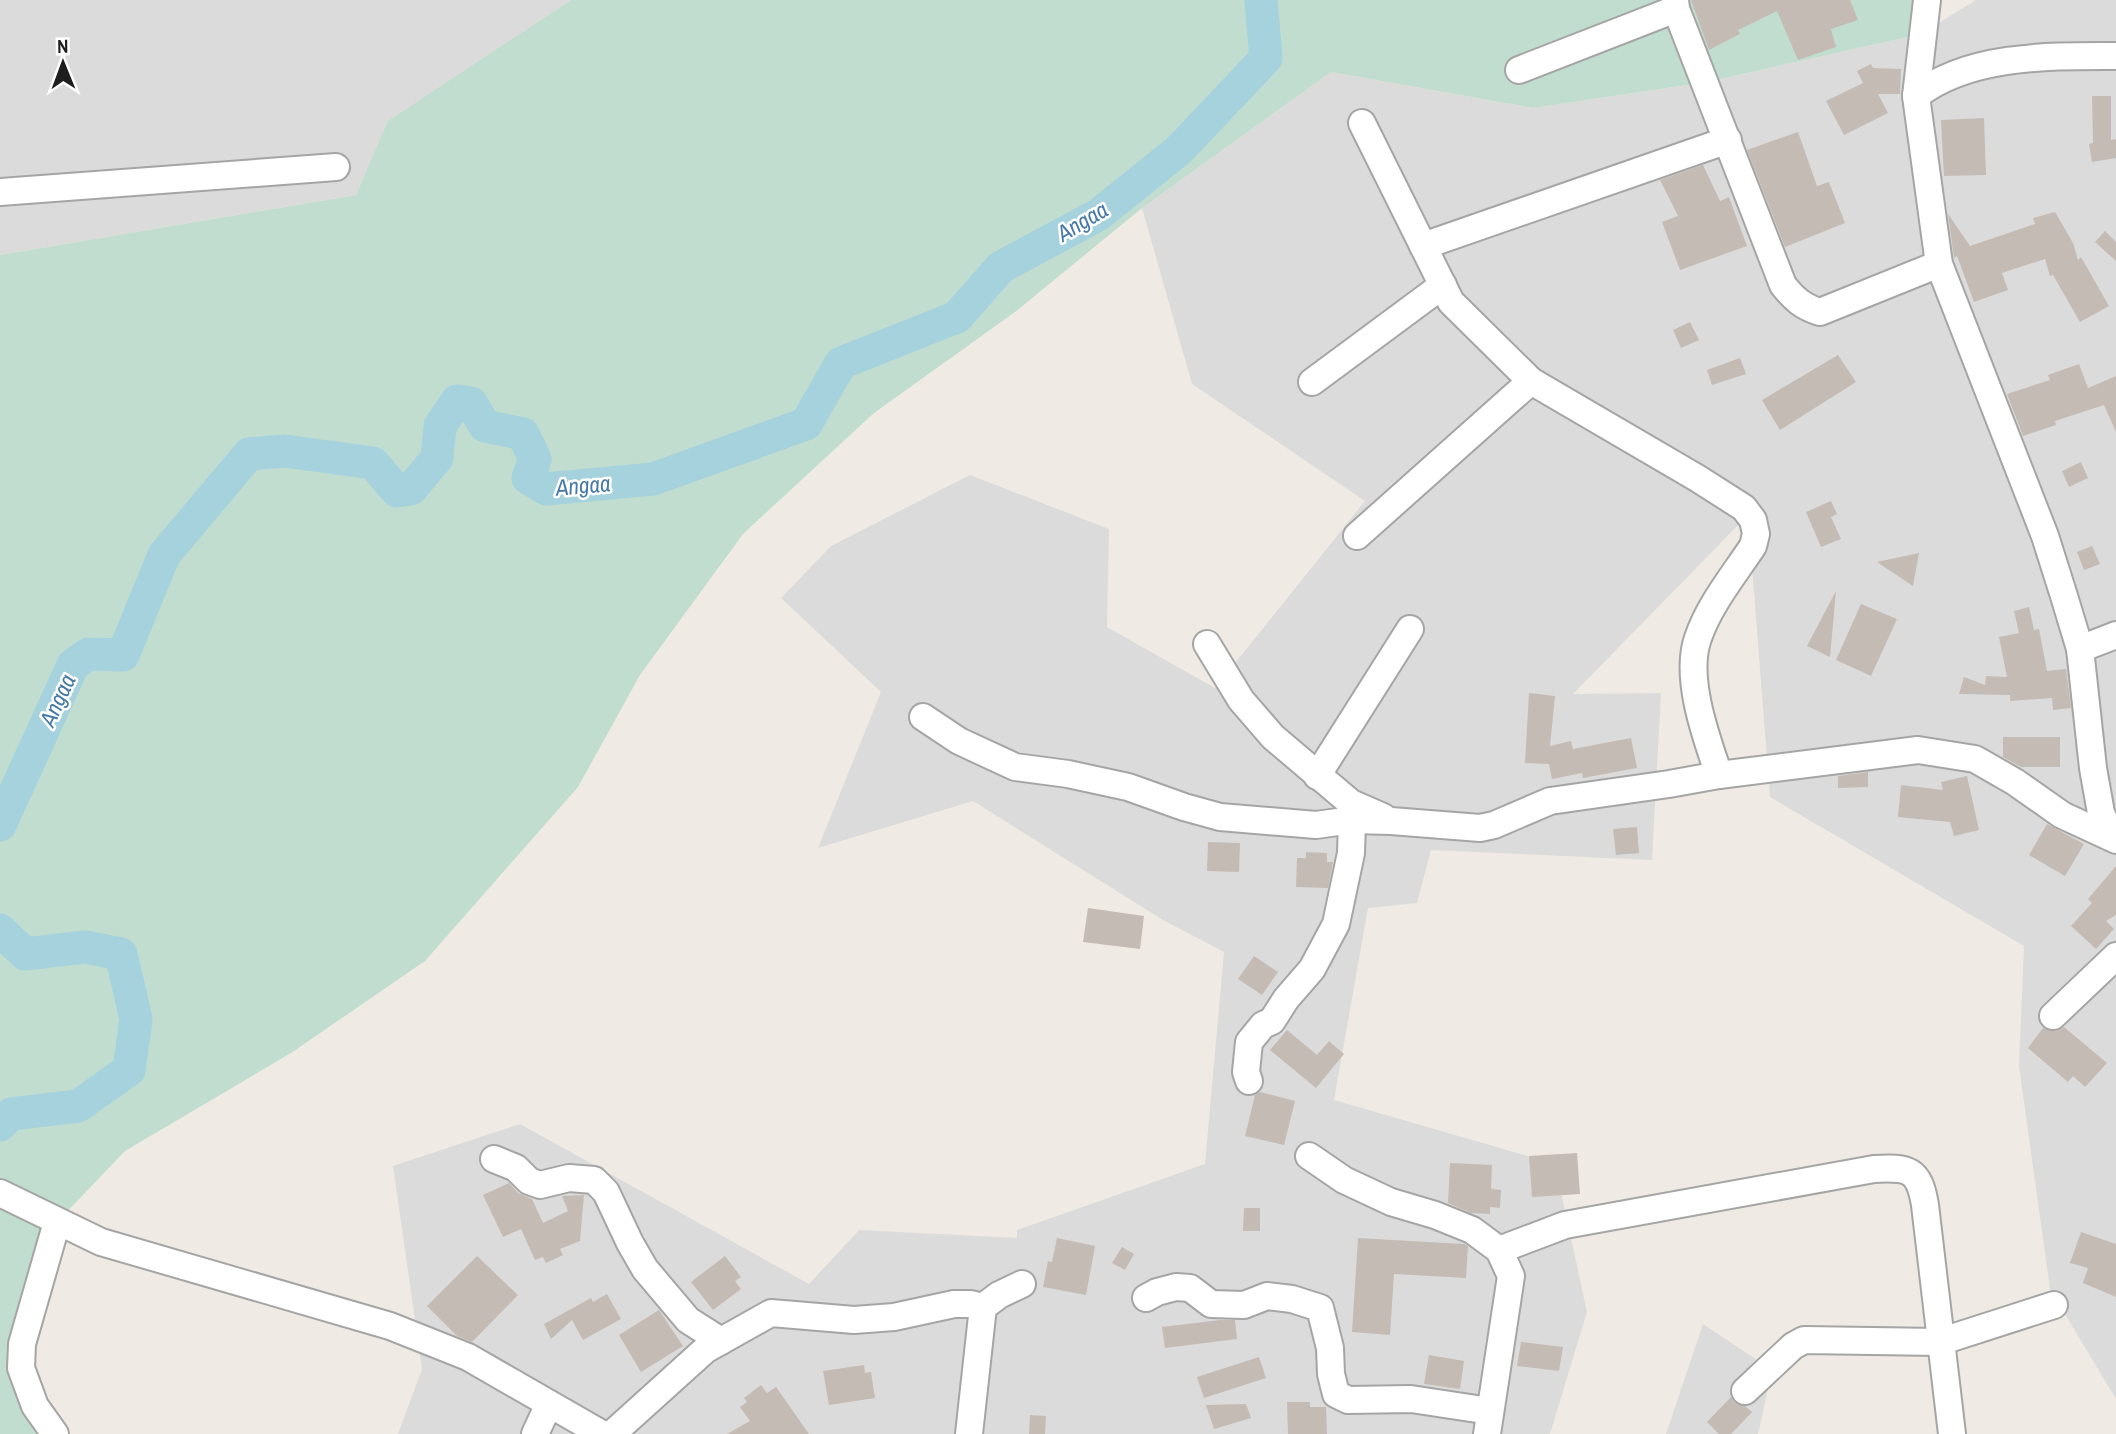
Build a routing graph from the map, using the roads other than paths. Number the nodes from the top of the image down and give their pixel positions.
1 (1927, 0) edge
2 (1676, 4) edge
3 (2116, 56) edge
4 (1519, 70) dead end
5 (1916, 96) junction
6 (1362, 123) dead end
7 (1728, 140) junction
8 (336, 167) dead end
9 (0, 192) edge
10 (1423, 246) junction
11 (1939, 264) junction
12 (1443, 285) junction
13 (1531, 381) junction
14 (1312, 382) dead end
15 (1357, 536) dead end
16 (1410, 629) dead end
17 (2116, 635) edge
18 (1208, 644) dead end
19 (2080, 649) junction
20 (923, 717) dead end
21 (1719, 775) junction
22 (1317, 776) junction
23 (1352, 820) junction
24 (1391, 821) junction
25 (2114, 838) edge
26 (2116, 956) edge
27 (2053, 1016) dead end
28 (1249, 1081) dead end
29 (1309, 1156) dead end
30 (494, 1159) dead end
31 (0, 1193) edge
32 (57, 1222) junction
33 (1499, 1250) junction
34 (1023, 1284) dead end
35 (1146, 1298) dead end
36 (2054, 1305) dead end
37 (982, 1307) junction
38 (721, 1340) junction
39 (1939, 1342) junction
40 (1745, 1391) dead end
41 (549, 1404) junction
42 (1488, 1422) edge
43 (55, 1434) edge
44 (535, 1434) edge
45 (602, 1434) edge
46 (612, 1434) edge
47 (969, 1434) edge
48 (1952, 1434) edge

1 - 5 street
2 - 4 street
2 - 7 street
3 - 5 street
5 - 11 street
6 - 10 street
7 - 10 street
7 - 11 street
8 - 9 street
10 - 12 street
11 - 19 street
12 - 13 street
12 - 14 street
13 - 15 street
13 - 21 street
16 - 22 street
17 - 19 street
18 - 22 street
19 - 25 street
20 - 23 street
21 - 24 street
21 - 25 street
22 - 24 street
23 - 24 street
23 - 28 street
26 - 27 street
29 - 33 street
30 - 38 street
31 - 32 street
32 - 41 street
32 - 43 street
33 - 39 street
33 - 42 street
34 - 37 street
35 - 42 street
36 - 39 street
37 - 38 street
37 - 47 street
38 - 46 street
39 - 40 street
39 - 48 street
41 - 44 street
41 - 45 street

